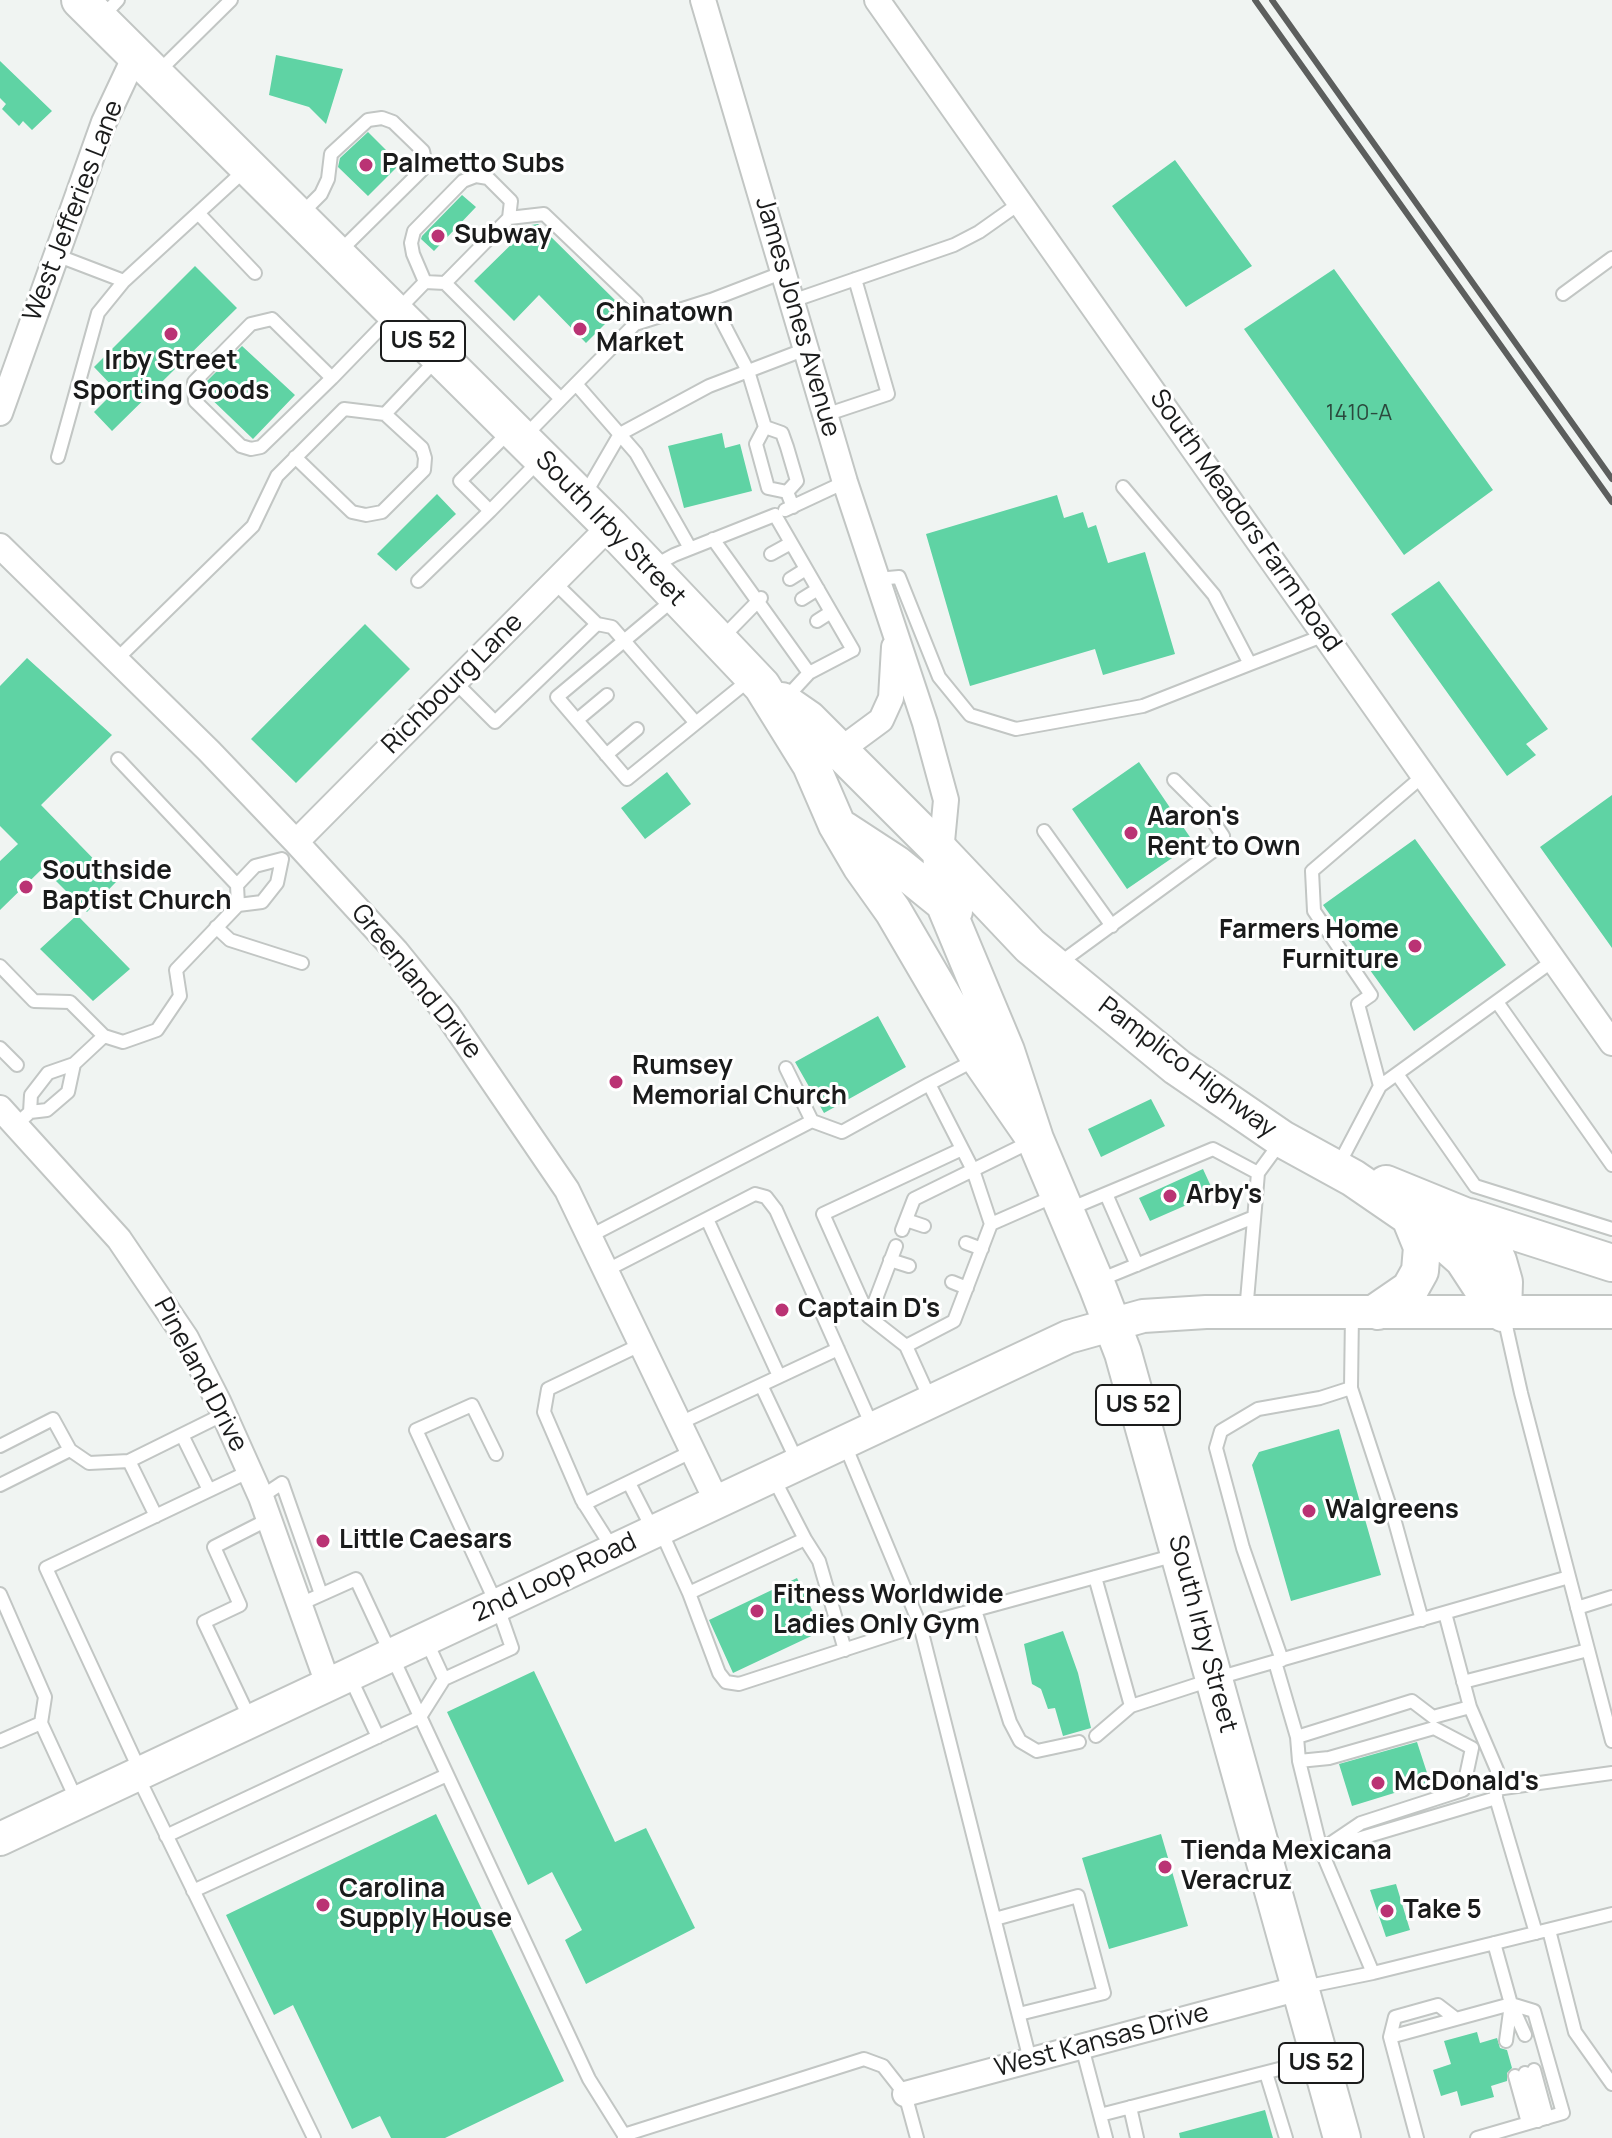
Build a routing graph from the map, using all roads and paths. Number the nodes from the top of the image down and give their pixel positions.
1 (231, 0) edge
2 (703, 0) edge
3 (877, 0) edge
4 (99, 7) edge
5 (145, 65) junction
6 (248, 168) junction
7 (1020, 203) junction
8 (198, 213) junction
9 (298, 217) junction
10 (509, 218) junction
11 (56, 255) junction
12 (336, 255) junction
13 (1612, 258) edge
14 (784, 272) junction
15 (255, 273) dead end
16 (855, 279) junction
17 (124, 281) junction
18 (425, 282) junction
19 (445, 283) junction
20 (1563, 294) dead end
21 (711, 300) junction
22 (792, 301) junction
23 (395, 313) junction
24 (635, 324) junction
25 (806, 349) junction
26 (439, 357) junction
27 (748, 371) junction
28 (332, 378) junction
29 (576, 384) junction
30 (561, 399) junction
31 (0, 413) edge
32 (385, 414) junction
33 (825, 415) junction
34 (765, 427) junction
35 (620, 434) junction
36 (525, 442) junction
37 (58, 457) dead end
38 (295, 457) junction
39 (845, 482) junction
40 (1123, 487) dead end
41 (787, 492) junction
42 (582, 499) junction
43 (793, 507) junction
44 (490, 511) junction
45 (775, 515) junction
46 (610, 526) junction
47 (713, 539) junction
48 (791, 543) junction
49 (0, 546) edge
50 (690, 548) junction
51 (771, 554) dead end
52 (650, 569) junction
53 (806, 569) junction
54 (790, 579) dead end
55 (877, 579) junction
56 (418, 581) dead end
57 (554, 582) junction
58 (818, 589) junction
59 (676, 597) junction
60 (760, 598) junction
61 (802, 599) dead end
62 (831, 612) junction
63 (817, 621) dead end
64 (597, 624) junction
65 (895, 633) junction
66 (1325, 635) junction
67 (625, 641) junction
68 (719, 642) junction
69 (116, 660) junction
70 (645, 663) junction
71 (1250, 664) junction
72 (633, 673) dead end
73 (809, 673) junction
74 (455, 682) junction
75 (765, 688) junction
76 (607, 695) dead end
77 (675, 698) junction
78 (663, 708) dead end
79 (577, 720) junction
80 (696, 723) junction
81 (637, 729) dead end
82 (839, 751) junction
83 (606, 755) junction
84 (118, 759) dead end
85 (1424, 775) junction
86 (1174, 780) dead end
87 (837, 825) junction
88 (1044, 831) dead end
89 (289, 850) junction
90 (941, 852) junction
91 (237, 885) junction
92 (238, 905) junction
93 (945, 905) junction
94 (1112, 926) junction
95 (216, 927) junction
96 (1042, 956) junction
97 (1554, 960) junction
98 (302, 963) dead end
99 (0, 966) edge
100 (1497, 1002) junction
101 (104, 1036) junction
102 (1612, 1043) edge
103 (0, 1048) edge
104 (979, 1058) junction
105 (74, 1064) junction
106 (17, 1065) dead end
107 (786, 1068) dead end
108 (1397, 1074) junction
109 (929, 1084) junction
110 (1380, 1086) junction
111 (15, 1115) edge
112 (812, 1121) junction
113 (1035, 1139) junction
114 (1282, 1139) junction
115 (962, 1149) junction
116 (1612, 1165) edge
117 (973, 1170) junction
118 (1258, 1173) junction
119 (1345, 1174) junction
120 (1106, 1194) junction
121 (1062, 1203) junction
122 (1254, 1217) junction
123 (1467, 1217) junction
124 (707, 1219) junction
125 (1411, 1220) junction
126 (991, 1224) junction
127 (924, 1226) dead end
128 (1612, 1229) edge
129 (590, 1236) junction
130 (966, 1243) dead end
131 (896, 1246) dead end
132 (982, 1249) junction
133 (890, 1260) junction
134 (1612, 1263) edge
135 (1137, 1265) junction
136 (909, 1266) dead end
137 (607, 1270) junction
138 (1096, 1281) junction
139 (952, 1282) dead end
140 (967, 1288) junction
141 (1365, 1311) junction
142 (1246, 1312) junction
143 (1612, 1312) edge
144 (1503, 1313) junction
145 (869, 1317) junction
146 (1112, 1323) junction
147 (642, 1344) junction
148 (906, 1346) junction
149 (838, 1349) junction
150 (779, 1376) junction
151 (761, 1385) junction
152 (1351, 1388) junction
153 (931, 1401) junction
154 (224, 1414) junction
155 (680, 1423) junction
156 (182, 1435) junction
157 (859, 1435) junction
158 (0, 1446) edge
159 (70, 1450) junction
160 (693, 1451) junction
161 (496, 1454) dead end
162 (129, 1461) junction
163 (785, 1470) junction
164 (250, 1471) junction
165 (629, 1483) junction
166 (0, 1485) edge
167 (209, 1490) junction
168 (717, 1502) junction
169 (584, 1504) junction
170 (265, 1508) junction
171 (156, 1516) junction
172 (657, 1530) junction
173 (805, 1539) junction
174 (614, 1550) junction
175 (1180, 1554) junction
176 (1095, 1577) junction
177 (1569, 1577) junction
178 (689, 1593) junction
179 (0, 1594) edge
180 (321, 1594) junction
181 (1612, 1597) edge
182 (298, 1605) junction
183 (497, 1605) junction
184 (1577, 1608) junction
185 (975, 1610) junction
186 (1445, 1613) junction
187 (1422, 1620) junction
188 (920, 1625) junction
189 (425, 1638) junction
190 (845, 1650) junction
191 (1588, 1650) junction
192 (391, 1655) junction
193 (1279, 1661) junction
194 (339, 1679) junction
195 (444, 1679) junction
196 (1214, 1679) junction
197 (1463, 1682) junction
198 (1131, 1706) junction
199 (1470, 1707) junction
200 (420, 1717) junction
201 (251, 1721) junction
202 (41, 1723) junction
203 (1096, 1736) dead end
204 (378, 1737) junction
205 (1297, 1737) junction
206 (0, 1741) edge
207 (1612, 1741) edge
208 (1079, 1742) dead end
209 (1299, 1761) junction
210 (1612, 1773) edge
211 (139, 1774) junction
212 (447, 1775) junction
213 (1496, 1793) junction
214 (78, 1802) junction
215 (166, 1836) junction
216 (0, 1839) edge
217 (1321, 1850) junction
218 (193, 1891) junction
219 (1612, 1914) edge
220 (995, 1919) junction
221 (1549, 1930) junction
222 (1536, 1933) junction
223 (1494, 1943) junction
224 (1373, 1973) junction
225 (1300, 1988) junction
226 (1511, 2004) junction
227 (1019, 2014) junction
228 (1082, 2047) junction
229 (1319, 2058) junction
230 (1030, 2060) junction
231 (1266, 2073) junction
232 (1612, 2084) edge
233 (905, 2094) junction
234 (1130, 2107) junction
235 (1100, 2115) junction
236 (1537, 2121) junction
237 (624, 2137) edge
238 (314, 2138) edge
239 (917, 2138) edge
240 (1106, 2138) edge
241 (1137, 2138) edge
242 (1286, 2138) edge
243 (1342, 2138) edge
244 (1417, 2138) edge
245 (1477, 2138) edge

1 - 5 lane
2 - 14 street, James Jones Avenue
3 - 7 street, South Meadors Farm Road
4 - 5 main road, South Irby Street / US 52
5 - 6 main road, South Irby Street / US 52
5 - 11 street, West Jefferies Lane
6 - 8 lane
6 - 9 main road, South Irby Street / US 52
7 - 16 lane
7 - 66 street, South Meadors Farm Road
8 - 15 lane
8 - 17 lane
9 - 12 main road, South Irby Street / US 52
9 - 12 lane
10 - 18 lane
10 - 19 lane
10 - 24 lane
11 - 17 lane
11 - 31 street, West Jefferies Lane
12 - 23 main road, South Irby Street / US 52
13 - 20 lane
14 - 21 lane
14 - 22 street, James Jones Avenue
16 - 22 lane
16 - 33 lane
17 - 37 lane
18 - 19 lane
18 - 23 lane
19 - 30 lane
21 - 24 lane
21 - 27 lane
22 - 25 street, James Jones Avenue
23 - 26 main road, South Irby Street / US 52
23 - 28 lane
24 - 29 lane
25 - 27 lane
25 - 33 street, James Jones Avenue
26 - 32 lane
26 - 36 main road, South Irby Street / US 52
27 - 34 lane
27 - 35 lane
28 - 28 lane
29 - 30 lane
29 - 35 lane
30 - 36 lane
32 - 38 lane
32 - 38 lane
33 - 39 street, James Jones Avenue
34 - 41 lane
34 - 41 lane
35 - 42 lane
35 - 50 lane
36 - 42 main road, South Irby Street / US 52
36 - 44 lane
36 - 44 lane
38 - 69 lane
39 - 43 lane
39 - 55 street, James Jones Avenue
40 - 71 lane
41 - 43 lane
42 - 46 main road, South Irby Street / US 52
43 - 45 lane
44 - 56 lane
45 - 47 lane
45 - 48 lane
46 - 52 main road, South Irby Street / US 52
46 - 57 street, Richbourg Lane
47 - 50 lane
47 - 60 lane
48 - 51 lane
48 - 53 lane
49 - 69 street, Greenland Drive
50 - 52 lane
52 - 59 main road, South Irby Street / US 52
53 - 54 lane
53 - 58 lane
55 - 65 street, James Jones Avenue
55 - 71 lane
57 - 64 lane
57 - 74 street, Richbourg Lane
58 - 61 lane
58 - 62 lane
59 - 67 lane
59 - 68 main road, South Irby Street / US 52
60 - 68 lane
60 - 73 lane
62 - 63 lane
62 - 73 lane
64 - 67 lane
64 - 74 lane
65 - 82 street, James Jones Avenue
65 - 90 street, James Jones Avenue
66 - 71 lane
66 - 85 street, South Meadors Farm Road
67 - 70 lane
67 - 79 lane
68 - 75 main road, South Irby Street / US 52
69 - 89 street, Greenland Drive
70 - 72 lane
70 - 77 lane
73 - 75 lane
74 - 89 street, Richbourg Lane
75 - 80 lane
75 - 82 main road, Pamplico Highway
75 - 87 main road, South Irby Street / US 52
76 - 79 lane
77 - 78 lane
77 - 80 lane
79 - 83 lane
80 - 83 lane
81 - 83 lane
82 - 90 main road, Pamplico Highway
84 - 91 lane
85 - 97 street, South Meadors Farm Road
85 - 110 lane
86 - 94 lane
87 - 93 main road, Pamplico Highway
87 - 104 main road, South Irby Street / US 52
88 - 94 lane
89 - 91 lane
89 - 92 lane
89 - 129 street, Greenland Drive
90 - 93 main road, South Irby Street / US 52
90 - 96 main road, Pamplico Highway
91 - 92 lane
92 - 95 lane
93 - 96 main road, Pamplico Highway
93 - 113 main road, South Irby Street / US 52
94 - 96 lane
95 - 98 lane
95 - 101 lane
96 - 114 main road, Pamplico Highway
97 - 100 lane
97 - 102 street, South Meadors Farm Road
99 - 101 lane
100 - 108 lane
100 - 116 lane
101 - 105 lane
103 - 106 lane
104 - 109 lane
104 - 113 main road, South Irby Street / US 52
105 - 111 lane
105 - 111 lane
107 - 112 lane
108 - 110 lane
108 - 128 lane
109 - 112 lane
109 - 115 lane
110 - 119 lane
111 - 154 street, Pineland Drive
112 - 129 lane
113 - 117 lane
113 - 121 main road, South Irby Street / US 52
114 - 118 lane
114 - 119 main road, Pamplico Highway
115 - 117 lane
115 - 145 lane
117 - 126 lane
117 - 127 lane
118 - 120 lane
118 - 122 lane
119 - 123 main road, Pamplico Highway
119 - 125 main road, Pamplico Highway
120 - 121 lane
120 - 135 lane
121 - 126 lane
121 - 138 main road, South Irby Street / US 52
122 - 135 lane
122 - 142 lane
123 - 134 main road, Pamplico Highway
123 - 144 main road, Pamplico Highway
124 - 137 lane
124 - 149 lane
124 - 150 lane
125 - 141 main road
125 - 144 main road, Pamplico Highway
126 - 132 lane
129 - 137 street, Greenland Drive
130 - 132 lane
131 - 133 lane
132 - 140 lane
133 - 136 lane
133 - 145 lane
135 - 138 lane
137 - 147 street, Greenland Drive
138 - 146 main road, South Irby Street / US 52
139 - 140 lane
140 - 148 lane
141 - 142 main road
141 - 144 main road
141 - 152 lane
142 - 146 main road
143 - 144 main road
144 - 177 lane
145 - 148 lane
146 - 153 main road, 2nd Loop Road
146 - 175 main road, South Irby Street / US 52
147 - 155 street, Greenland Drive
147 - 169 lane
148 - 153 lane
149 - 150 lane
149 - 157 lane
150 - 151 lane
151 - 155 lane
151 - 163 lane
152 - 187 lane
152 - 193 lane
153 - 157 main road, 2nd Loop Road
154 - 156 lane
154 - 164 street, Pineland Drive
155 - 160 street, Greenland Drive
156 - 162 lane
156 - 167 lane
157 - 163 main road, 2nd Loop Road
157 - 188 lane
158 - 159 lane
159 - 162 lane
159 - 166 lane
160 - 165 lane
160 - 168 street, Greenland Drive
161 - 183 lane
162 - 171 lane
163 - 168 main road, 2nd Loop Road
163 - 173 lane
164 - 167 lane
164 - 170 street, Pineland Drive
165 - 169 lane
165 - 172 lane
167 - 171 lane
168 - 172 main road, 2nd Loop Road
169 - 174 lane
170 - 180 lane
170 - 182 street, Pineland Drive
170 - 201 lane
171 - 211 lane
172 - 174 main road, 2nd Loop Road
172 - 178 lane
173 - 178 lane
173 - 190 lane
174 - 183 main road, 2nd Loop Road
175 - 176 lane
175 - 196 main road, South Irby Street / US 52
176 - 185 lane
176 - 198 lane
177 - 184 lane
177 - 186 lane
178 - 190 lane
179 - 202 lane
180 - 182 lane
180 - 192 lane
181 - 184 lane
182 - 194 street, Pineland Drive
183 - 189 main road, 2nd Loop Road
183 - 195 lane
184 - 191 lane
185 - 188 lane
185 - 208 lane
186 - 187 lane
186 - 197 lane
187 - 193 lane
188 - 190 lane
188 - 220 lane
189 - 192 main road, 2nd Loop Road
189 - 195 lane
191 - 197 lane
191 - 207 lane
192 - 194 main road, 2nd Loop Road
192 - 200 lane
193 - 196 lane
193 - 205 lane
194 - 201 main road, 2nd Loop Road
194 - 204 lane
195 - 200 lane
196 - 198 lane
196 - 225 main road, South Irby Street / US 52
197 - 199 lane
198 - 203 lane
199 - 205 lane
199 - 213 lane
200 - 204 lane
200 - 212 lane
201 - 211 main road, 2nd Loop Road
202 - 206 lane
202 - 214 lane
204 - 215 lane
205 - 209 lane
209 - 217 lane
209 - 217 lane
210 - 213 lane
211 - 214 main road, 2nd Loop Road
211 - 215 lane
212 - 218 lane
212 - 237 lane
213 - 217 lane
213 - 222 lane
214 - 216 main road, 2nd Loop Road
215 - 218 lane
217 - 224 lane
218 - 238 lane
219 - 221 lane
220 - 227 lane
220 - 227 lane
221 - 222 lane
221 - 232 lane
222 - 223 lane
223 - 224 lane
223 - 226 lane
224 - 225 lane
225 - 228 street, West Kansas Drive
225 - 229 main road, South Irby Street / US 52
226 - 226 lane
226 - 236 lane
226 - 244 lane
227 - 230 lane
228 - 230 street, West Kansas Drive
228 - 235 lane
229 - 231 lane
229 - 243 main road, South Irby Street / US 52
230 - 233 street, West Kansas Drive
231 - 234 lane
231 - 242 lane
233 - 237 lane
233 - 239 lane
234 - 235 lane
234 - 241 lane
235 - 240 lane
236 - 236 lane
236 - 245 lane

